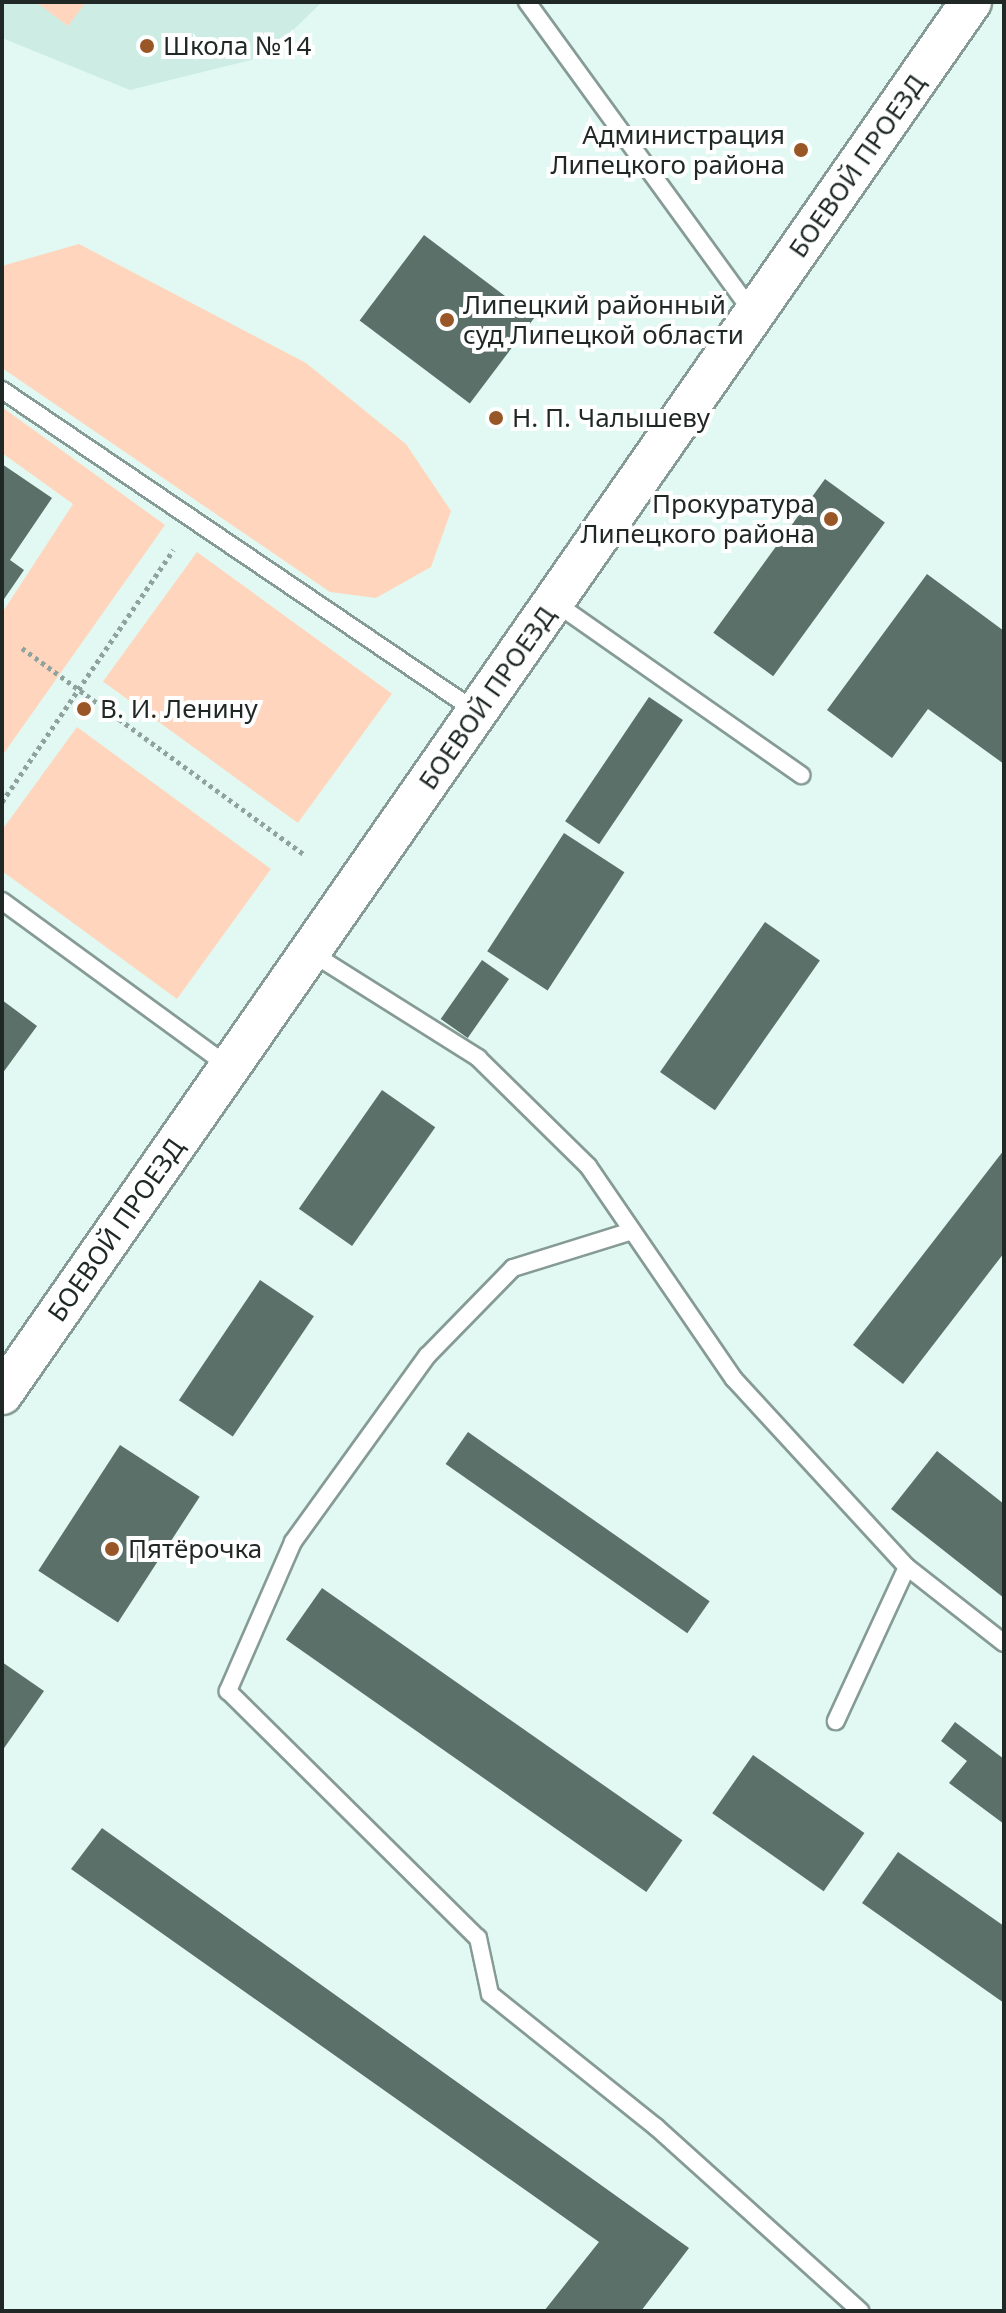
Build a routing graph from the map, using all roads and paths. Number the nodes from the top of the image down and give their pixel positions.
1 (527, 2) edge
2 (971, 2) edge
3 (754, 314) junction
4 (2, 390) edge
5 (173, 550) dead end
6 (554, 602) junction
7 (22, 648) dead end
8 (477, 712) junction
9 (801, 775) dead end
10 (2, 802) edge
11 (305, 855) dead end
12 (2, 901) edge
13 (310, 952) junction
14 (230, 1067) junction
15 (632, 1231) junction
16 (2, 1394) edge
17 (907, 1567) junction
18 (1004, 1643) edge
19 (836, 1721) dead end
20 (860, 2311) edge

1 - 3 lane
2 - 3 street, БОЕВОЙ ПРОЕЗД
3 - 6 street, БОЕВОЙ ПРОЕЗД
4 - 8 lane
5 - 10 path
6 - 8 street, БОЕВОЙ ПРОЕЗД
6 - 9 lane
7 - 11 path
8 - 13 street, БОЕВОЙ ПРОЕЗД
12 - 14 lane
13 - 14 street, БОЕВОЙ ПРОЕЗД
13 - 15 lane
14 - 16 street, БОЕВОЙ ПРОЕЗД
15 - 17 lane
15 - 20 lane
17 - 18 lane
17 - 19 lane

